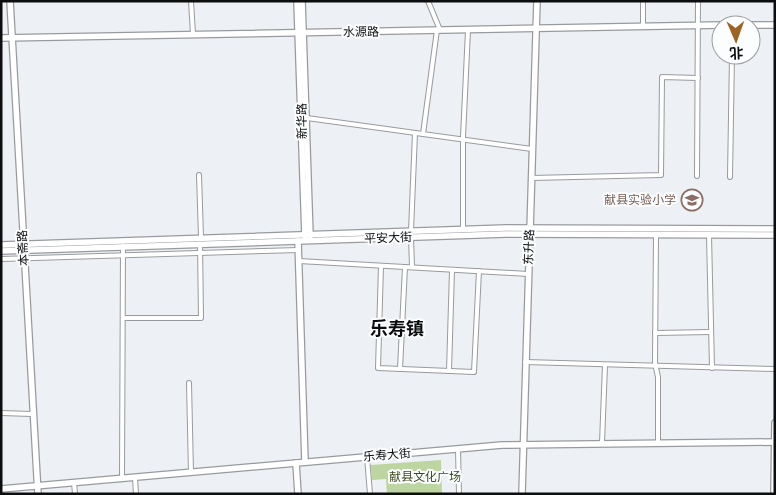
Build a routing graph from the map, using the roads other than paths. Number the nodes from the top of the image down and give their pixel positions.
1 (10, 1) edge
2 (191, 1) edge
3 (297, 1) edge
4 (302, 1) edge
5 (428, 1) edge
6 (537, 1) edge
7 (643, 1) edge
8 (698, 1) edge
9 (761, 25) edge
10 (775, 25) edge
11 (699, 26) junction
12 (711, 26) edge
13 (643, 27) junction
14 (536, 29) junction
15 (438, 30) junction
16 (468, 30) junction
17 (301, 32) junction
18 (193, 34) junction
19 (12, 37) junction
20 (1, 38) edge
21 (732, 65) edge
22 (698, 78) junction
23 (308, 118) junction
24 (415, 133) junction
25 (423, 134) junction
26 (463, 140) junction
27 (532, 149) junction
28 (199, 175) dead end
29 (697, 176) dead end
30 (730, 177) dead end
31 (531, 178) junction
32 (463, 229) junction
33 (775, 229) edge
34 (529, 231) junction
35 (411, 234) junction
36 (656, 235) junction
37 (709, 235) junction
38 (775, 235) edge
39 (305, 238) junction
40 (201, 240) junction
41 (1, 245) edge
42 (123, 246) junction
43 (23, 247) junction
44 (299, 250) junction
45 (1, 251) edge
46 (200, 252) junction
47 (123, 254) junction
48 (24, 258) junction
49 (1, 260) edge
50 (299, 261) junction
51 (381, 266) junction
52 (405, 267) junction
53 (412, 268) junction
54 (452, 270) junction
55 (479, 271) junction
56 (528, 274) junction
57 (123, 318) junction
58 (711, 332) junction
59 (655, 333) junction
60 (525, 362) junction
61 (604, 365) junction
62 (656, 367) junction
63 (712, 368) junction
64 (400, 369) junction
65 (775, 369) edge
66 (448, 371) junction
67 (189, 383) dead end
68 (1, 413) edge
69 (32, 414) junction
70 (775, 423) edge
71 (658, 442) junction
72 (775, 442) edge
73 (602, 443) junction
74 (523, 444) junction
75 (458, 448) junction
76 (367, 456) junction
77 (305, 462) junction
78 (296, 463) junction
79 (191, 473) junction
80 (135, 478) junction
81 (122, 479) junction
82 (74, 482) junction
83 (38, 486) junction
84 (1, 489) edge
85 (38, 494) edge
86 (76, 494) edge
87 (136, 494) edge
88 (298, 494) edge
89 (370, 494) edge
90 (460, 494) edge
91 (522, 494) edge
92 (774, 494) edge

1 - 19 main road, 本斋路
2 - 18 street
3 - 17 main road, 新华路
4 - 17 main road, 新华路
5 - 15 street
6 - 14 main road, 东升路
7 - 13 street
8 - 11 street
9 - 10 main road
11 - 12 main road, 水源路
11 - 13 main road, 水源路
11 - 22 street
13 - 14 main road, 水源路
14 - 16 main road, 水源路
14 - 27 main road, 东升路
15 - 16 main road, 水源路
15 - 17 main road, 水源路
15 - 25 street
16 - 26 street
17 - 18 main road, 水源路
17 - 23 main road, 新华路
17 - 39 main road, 新华路
18 - 19 main road, 水源路
19 - 20 main road, 水源路
19 - 43 main road, 本斋路
21 - 30 street
22 - 29 street
22 - 31 street
23 - 24 street
23 - 39 main road, 新华路
24 - 25 street
24 - 35 street
25 - 26 street
26 - 27 street
26 - 32 street
27 - 31 main road, 东升路
28 - 40 street
31 - 34 main road, 东升路
32 - 34 main road, 平安大街
32 - 35 main road, 平安大街
33 - 34 main road, 平安大街
34 - 35 main road, 平安大街
34 - 36 main road, 平安大街
34 - 56 main road, 东升路
35 - 39 main road, 平安大街
35 - 53 street
36 - 37 main road, 平安大街
36 - 59 street
37 - 38 main road, 平安大街
37 - 58 street
39 - 40 main road, 平安大街
39 - 44 main road
40 - 42 main road, 平安大街
40 - 43 main road, 平安大街
40 - 46 street
41 - 43 main road, 平安大街
42 - 43 main road, 平安大街
42 - 47 street
43 - 45 main road, 平安大街
43 - 48 main road, 本斋路
44 - 46 street
44 - 50 main road
46 - 47 street
46 - 57 street
47 - 48 street
47 - 57 street
48 - 49 street
48 - 69 main road, 本斋路
50 - 51 street
50 - 77 main road
51 - 52 street
51 - 64 street
52 - 53 street
52 - 64 street
53 - 54 street
54 - 55 street
54 - 66 street
55 - 56 street
55 - 66 street
56 - 60 main road, 东升路
57 - 81 street
58 - 59 street
58 - 63 street
59 - 62 street
60 - 61 street
60 - 74 main road, 东升路
61 - 62 street
61 - 73 street
62 - 63 street
62 - 71 street
63 - 65 street
64 - 66 street
67 - 79 street
68 - 69 street
69 - 83 main road, 本斋路
70 - 72 main road
71 - 72 main road, 乐寿大街
71 - 73 main road, 乐寿大街
72 - 92 main road
73 - 74 main road, 乐寿大街
74 - 75 main road, 乐寿大街
74 - 91 main road, 东升路
75 - 76 main road, 乐寿大街
75 - 90 street
76 - 77 main road, 乐寿大街
76 - 89 street
77 - 78 main road, 乐寿大街
78 - 79 main road, 乐寿大街
78 - 88 main road
79 - 80 main road, 乐寿大街
80 - 81 main road, 乐寿大街
80 - 87 street
81 - 82 main road, 乐寿大街
82 - 83 main road, 乐寿大街
82 - 86 street
83 - 84 main road, 乐寿大街
83 - 85 main road, 本斋路

